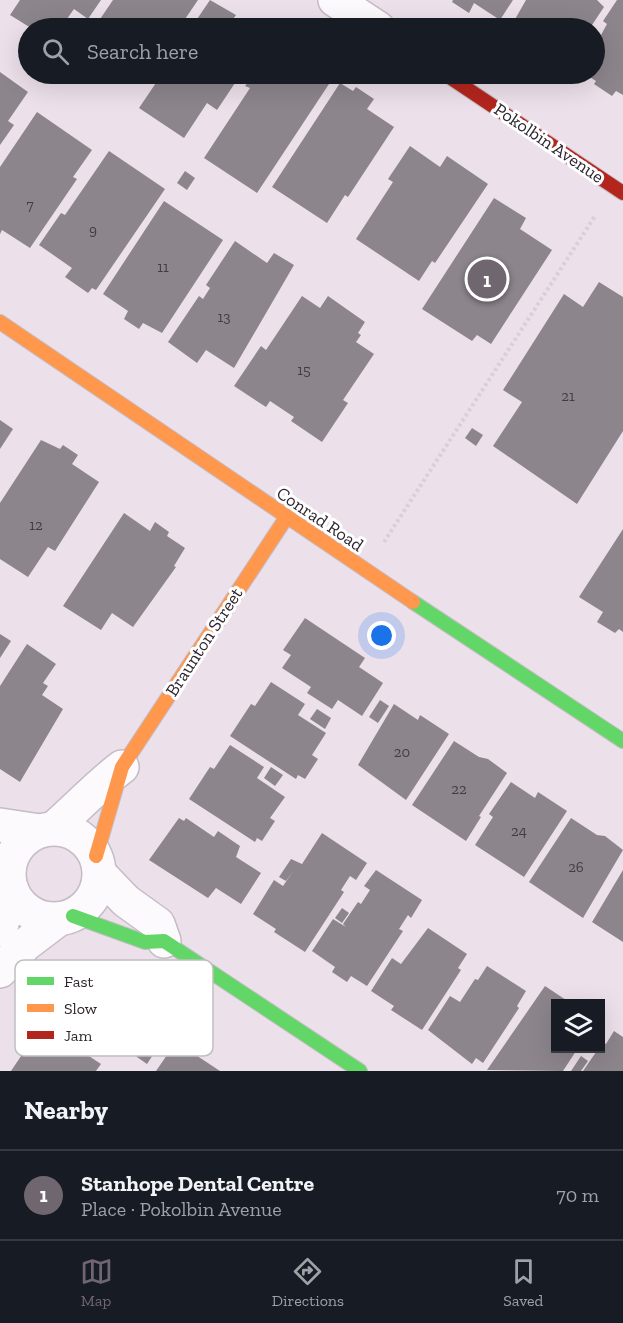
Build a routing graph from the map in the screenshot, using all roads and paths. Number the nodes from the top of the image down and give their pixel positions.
1 (335, 0) edge
2 (363, 18) edge
3 (460, 84) edge
4 (623, 193) edge
5 (595, 215) dead end
6 (0, 322) edge
7 (286, 518) junction
8 (366, 571) junction
9 (623, 741) edge
10 (122, 767) junction
11 (0, 825) edge
12 (47, 830) junction
13 (98, 865) junction
14 (7, 878) edge
15 (66, 918) junction
16 (0, 930) edge
17 (164, 941) junction
18 (193, 960) edge
19 (0, 971) edge
20 (213, 974) edge
21 (360, 1071) edge

1 - 2 street
3 - 4 street, Pokolbin Avenue
5 - 8 path
6 - 7 street, Conrad Road
7 - 8 street, Conrad Road
7 - 10 street, Braunton Street
8 - 9 street, Conrad Road
10 - 12 street, Braunton Street
10 - 13 street, Braunton Street
11 - 12 street
12 - 13 street
12 - 14 street
13 - 15 street
13 - 17 street
14 - 15 street
14 - 16 street
15 - 17 street
15 - 19 street
17 - 18 street
20 - 21 street

